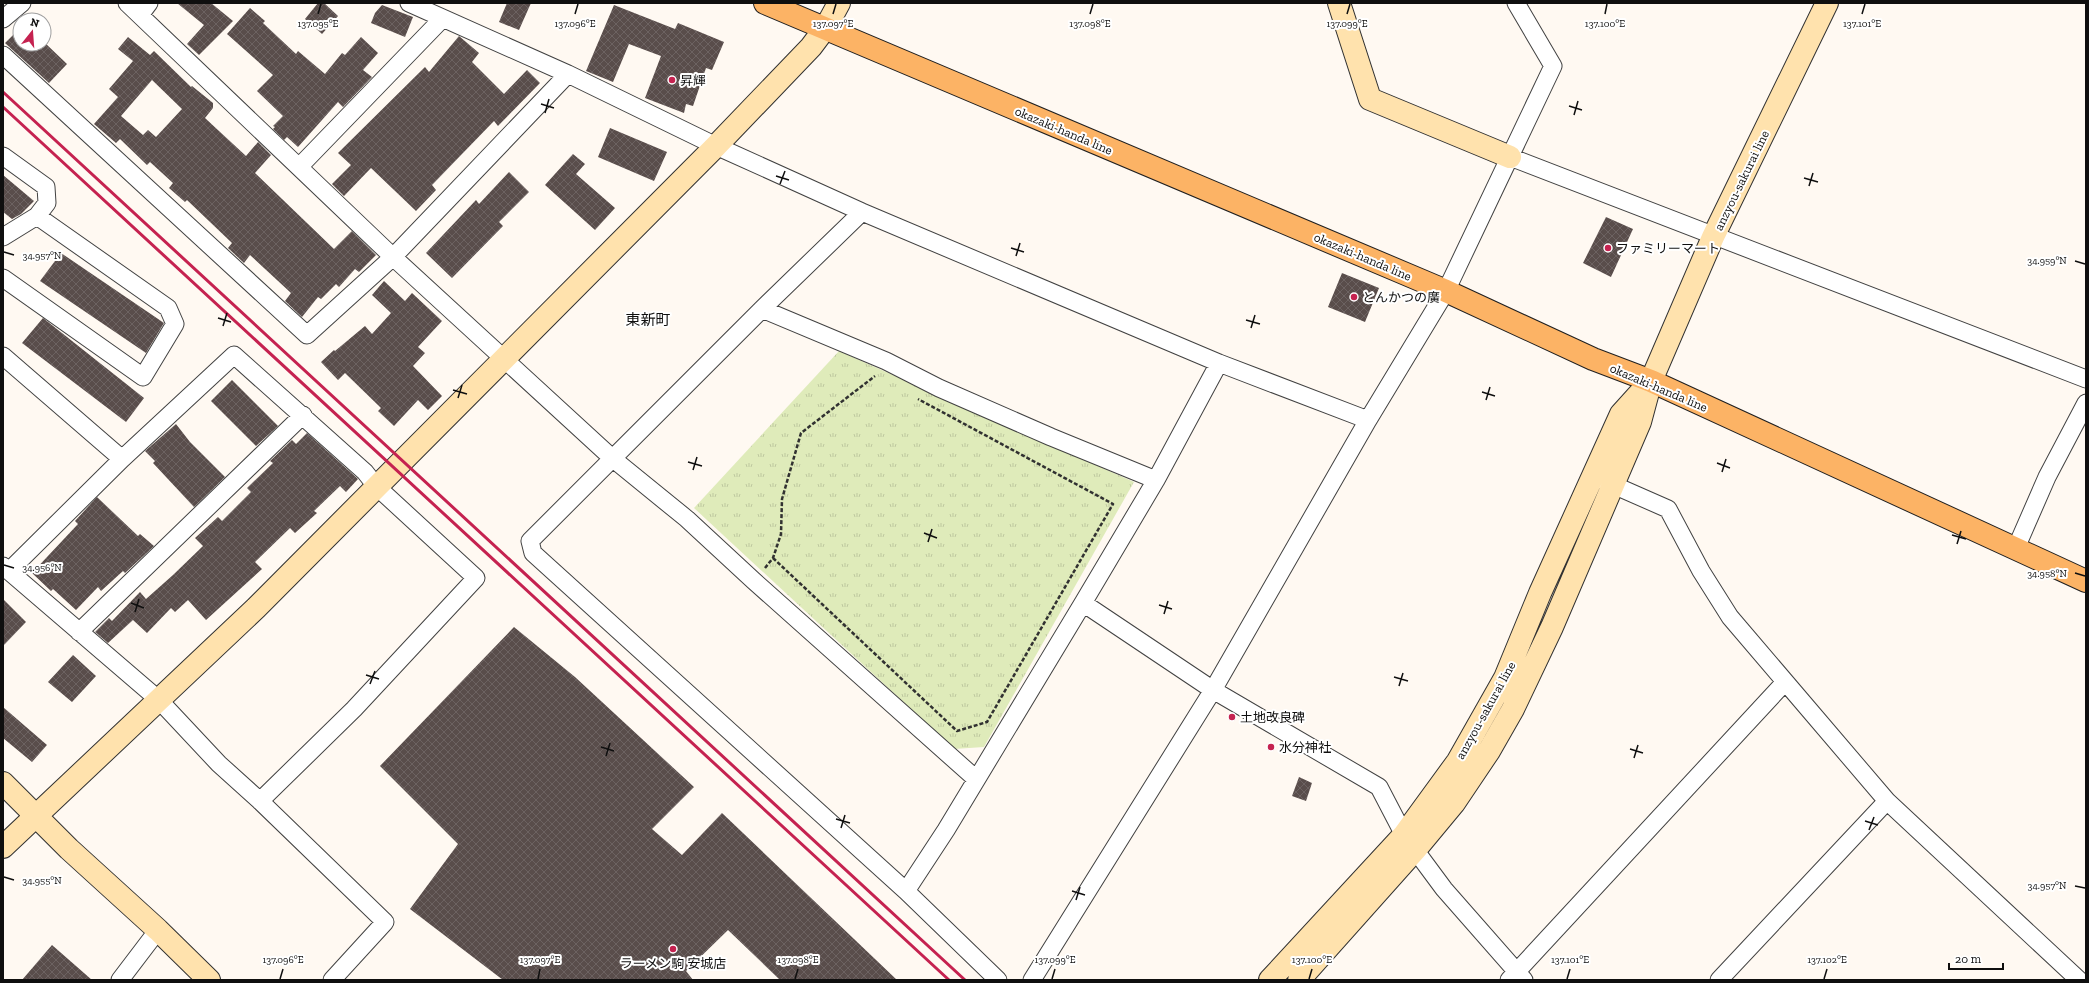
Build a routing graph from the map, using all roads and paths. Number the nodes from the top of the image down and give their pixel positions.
1 (22, 3) edge
2 (127, 3) edge
3 (409, 3) edge
4 (765, 3) edge
5 (839, 3) edge
6 (1339, 3) edge
7 (1516, 3) edge
8 (1827, 3) edge
9 (145, 9) edge
10 (3, 19) edge
11 (442, 19) junction
12 (826, 27) junction
13 (3, 55) edge
14 (568, 74) junction
15 (716, 146) junction
16 (3, 156) edge
17 (1510, 157) junction
18 (299, 167) junction
19 (862, 212) junction
20 (37, 216) junction
21 (3, 237) edge
22 (1713, 237) junction
23 (393, 257) junction
24 (3, 278) edge
25 (1446, 292) junction
26 (762, 309) junction
27 (3, 356) edge
28 (505, 359) junction
29 (886, 361) junction
30 (1219, 363) junction
31 (875, 376) junction
32 (2086, 379) edge
33 (882, 380) dead end
34 (1651, 380) junction
35 (917, 398) dead end
36 (2086, 402) edge
37 (302, 415) junction
38 (1368, 420) junction
39 (612, 458) junction
40 (122, 459) junction
41 (1156, 480) junction
42 (1603, 480) junction
43 (376, 486) junction
44 (2016, 548) junction
45 (773, 558) junction
46 (6, 569) edge
47 (754, 581) junction
48 (2086, 581) edge
49 (1084, 603) junction
50 (79, 632) junction
51 (1785, 682) junction
52 (1213, 690) junction
53 (159, 700) junction
54 (976, 779) junction
55 (3, 783) edge
56 (260, 801) junction
57 (1887, 801) junction
58 (36, 815) junction
59 (1410, 843) junction
60 (3, 846) edge
61 (906, 891) junction
62 (158, 930) junction
63 (1516, 978) edge
64 (120, 980) edge
65 (209, 980) edge
66 (332, 980) edge
67 (998, 980) edge
68 (1032, 980) edge
69 (1270, 980) edge
70 (1299, 980) edge
71 (1719, 980) edge
72 (2080, 980) edge

1 - 10 street
2 - 9 street
3 - 11 street
4 - 12 main road, okazaki-handa line
5 - 12 street
6 - 17 street
7 - 17 street
8 - 22 street, anzyou-sakurai line
9 - 18 street
11 - 14 street
11 - 18 street
12 - 15 street
12 - 25 main road, okazaki-handa line
13 - 23 street
14 - 15 street
14 - 23 street
15 - 19 street
15 - 28 street
16 - 20 street
17 - 22 street
17 - 25 street
18 - 23 street
19 - 26 street
19 - 30 street
20 - 21 street
20 - 24 street
22 - 32 street
22 - 34 street, anzyou-sakurai line
23 - 28 street
25 - 34 main road, okazaki-handa line
25 - 38 street
26 - 29 street
26 - 39 street
27 - 40 street
28 - 39 street
28 - 43 street
29 - 31 path
29 - 41 street
30 - 38 street
30 - 41 street
31 - 33 path
31 - 45 path
34 - 42 street, anzyou-sakurai line
34 - 44 main road, okazaki-handa line
35 - 45 path
36 - 44 street
37 - 40 street
37 - 43 street
37 - 50 street
38 - 52 street
39 - 47 street
39 - 61 street
40 - 46 street
41 - 49 street
42 - 51 street
42 - 59 street, anzyou-sakurai line
43 - 53 street
43 - 56 street
44 - 48 main road, okazaki-handa line
45 - 47 path
46 - 50 street
47 - 54 street
49 - 52 street
49 - 54 street
50 - 53 street
51 - 57 street
51 - 63 street
52 - 59 street
52 - 68 street
53 - 56 street
53 - 58 street
54 - 61 street
55 - 58 street
56 - 66 street
57 - 71 street
57 - 72 street
58 - 60 street
58 - 62 street
59 - 63 street
59 - 69 street, anzyou-sakurai line
59 - 70 street, anzyou-sakurai line
61 - 67 street
62 - 64 street
62 - 65 street

